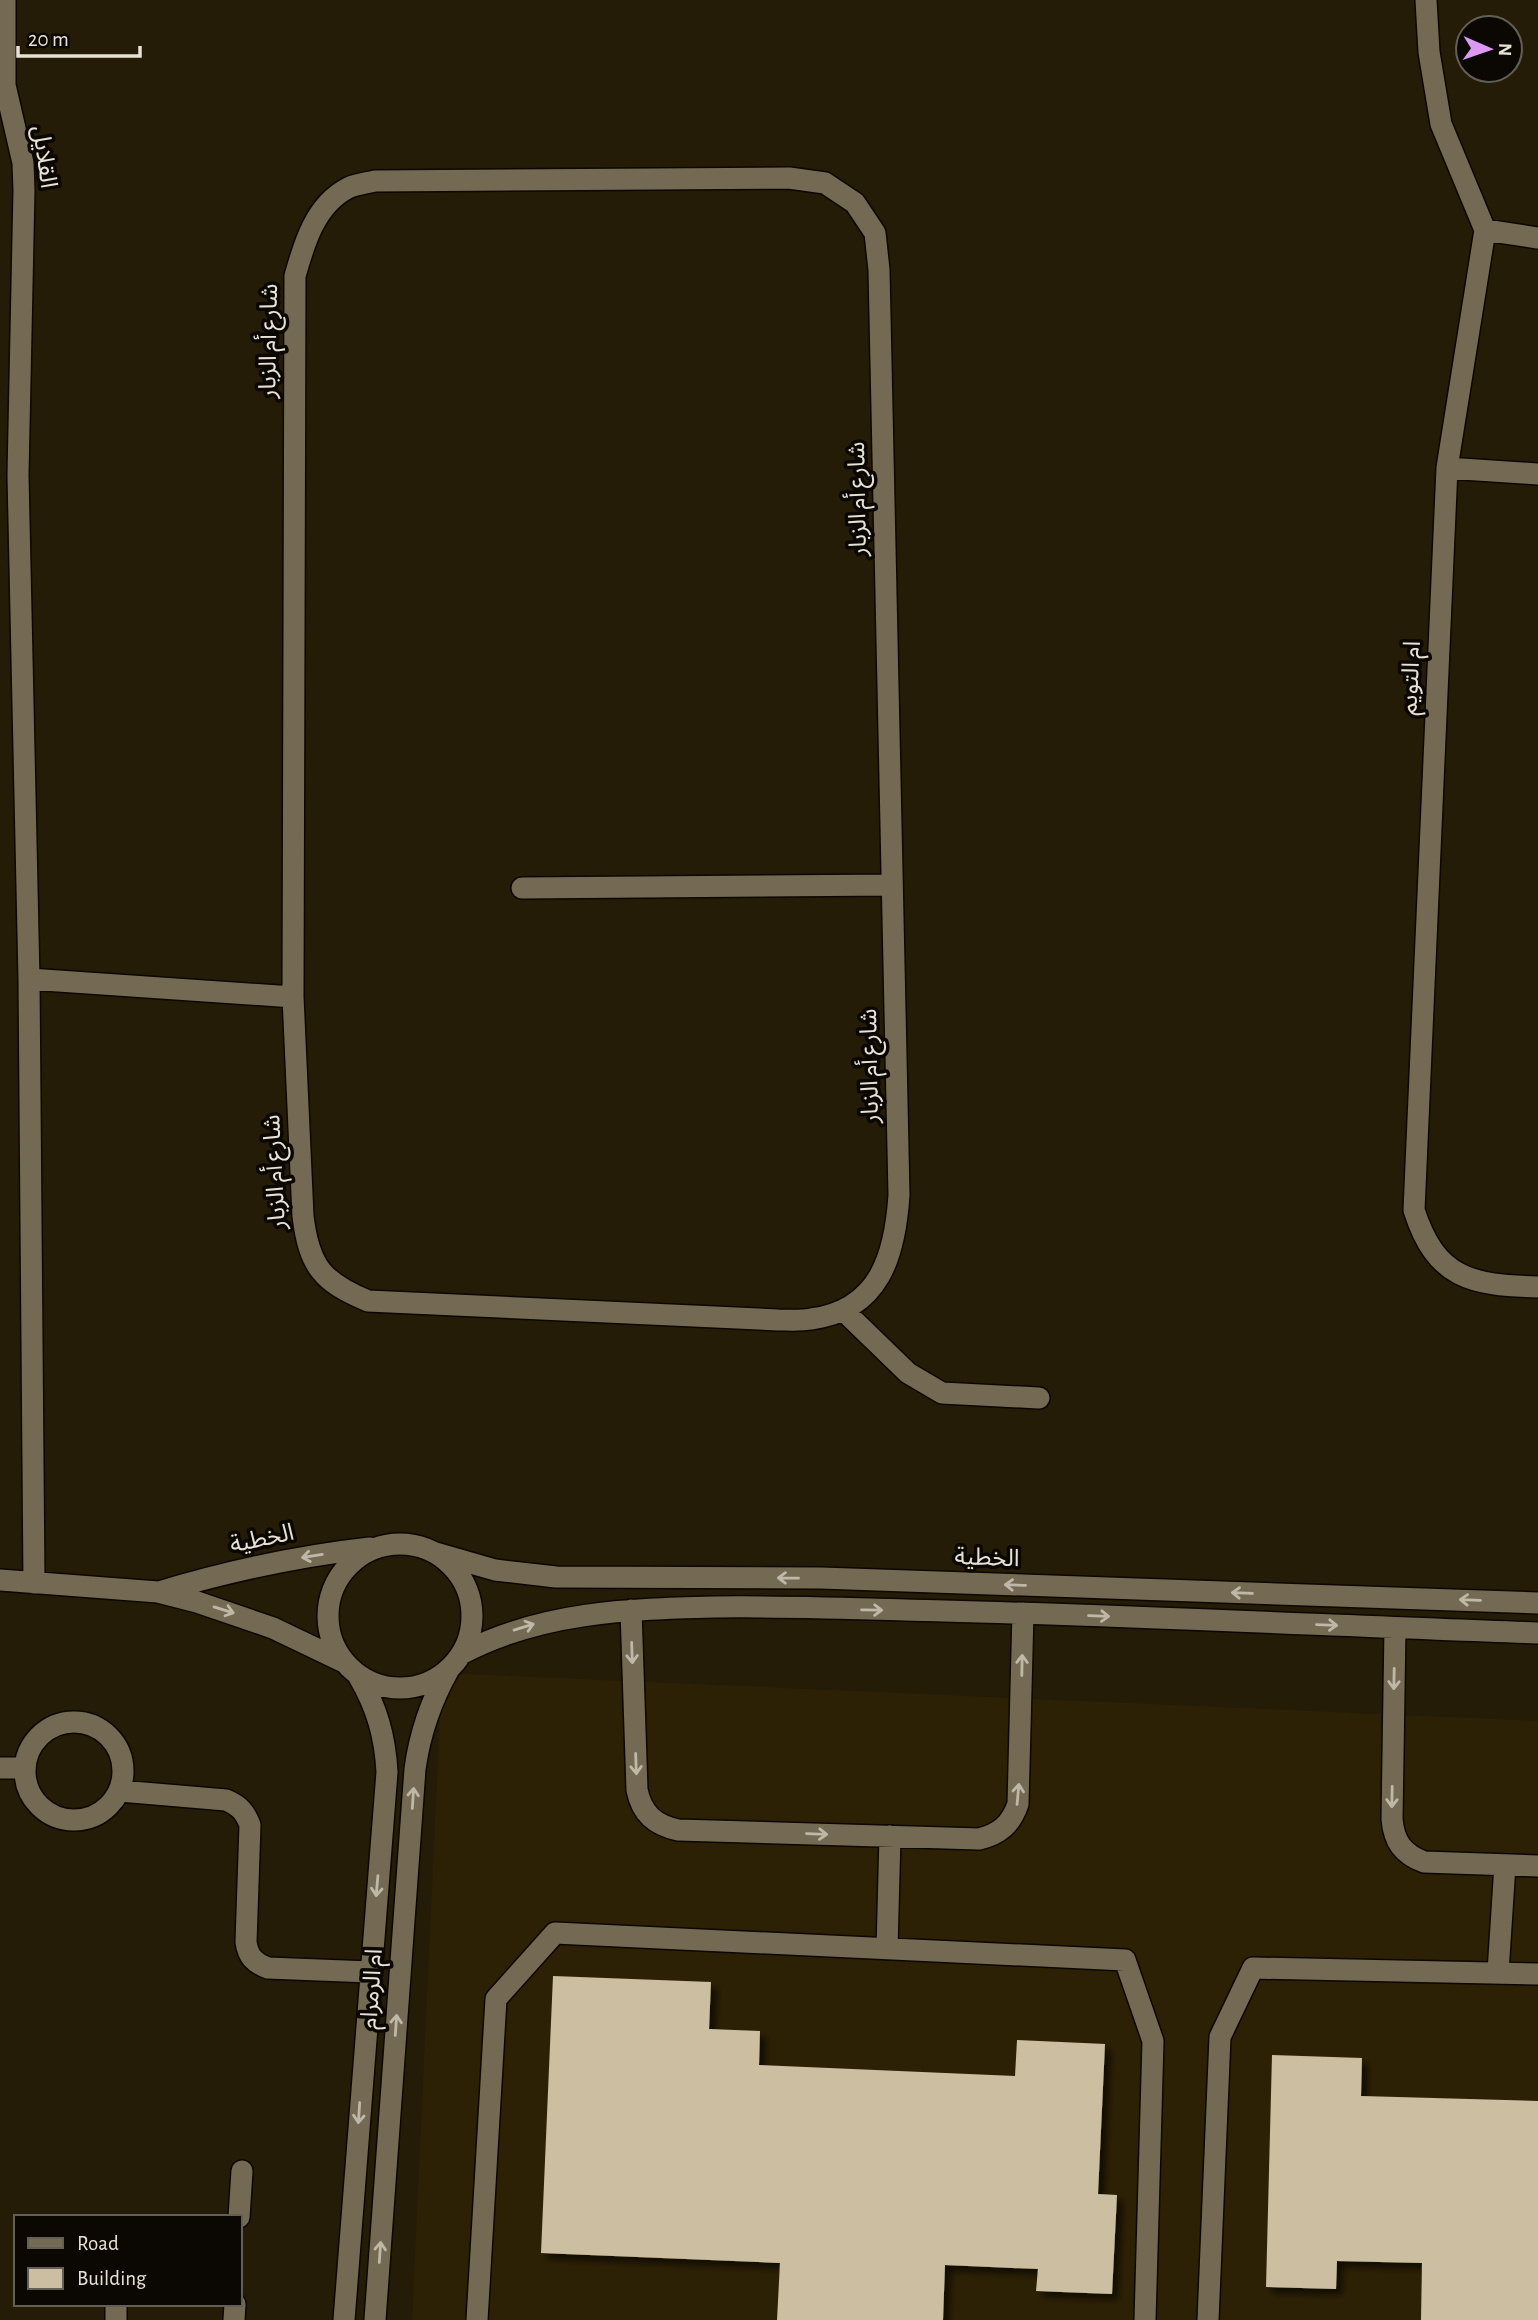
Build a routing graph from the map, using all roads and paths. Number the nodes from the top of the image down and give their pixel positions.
1 (5, 0) edge
2 (1426, 0) edge
3 (4, 101) edge
4 (1485, 230) junction
5 (1538, 238) edge
6 (1447, 468) junction
7 (1538, 474) edge
8 (892, 885) junction
9 (522, 888) dead end
10 (29, 979) junction
11 (293, 997) junction
12 (1538, 1286) edge
13 (844, 1310) junction
14 (1039, 1398) dead end
15 (379, 1547) junction
16 (436, 1553) junction
17 (0, 1580) edge
18 (34, 1583) junction
19 (158, 1592) junction
20 (1538, 1603) edge
21 (631, 1610) junction
22 (1023, 1613) junction
23 (1395, 1628) junction
24 (1538, 1633) edge
25 (455, 1662) junction
26 (352, 1670) junction
27 (0, 1768) edge
28 (24, 1768) junction
29 (120, 1791) junction
30 (890, 1836) junction
31 (1505, 1865) junction
32 (1538, 1866) edge
33 (887, 1949) junction
34 (370, 1972) junction
35 (1498, 1972) junction
36 (1538, 1974) edge
37 (242, 2171) dead end
38 (239, 2215) edge
39 (344, 2320) edge
40 (375, 2320) edge
41 (477, 2320) edge
42 (1145, 2320) edge
43 (1208, 2320) edge

1 - 3 street, القلايل
2 - 4 street
3 - 10 street, القلايل
4 - 5 street
4 - 6 street, ام التويم
6 - 7 street
6 - 12 street, ام التويم
8 - 9 street
8 - 11 street, شارع أم الزبار
8 - 13 street, شارع أم الزبار
10 - 11 street
10 - 18 street, القلايل
11 - 13 street, شارع أم الزبار
13 - 14 street
15 - 16 street
15 -> 19 street, الخطية
15 - 26 street
20 -> 16 street, الخطية
16 - 25 street
17 - 18 street, الخطية
18 - 19 street, الخطية
19 -> 26 street, الخطية
21 -> 22 street
25 -> 21 street
21 -> 30 street
22 -> 23 street
30 -> 22 street
23 - 24 street
23 -> 31 street
25 - 26 street
40 -> 25 street, ام الرمرام
26 -> 34 street, ام الرمرام
27 - 28 street
28 - 29 street
28 - 29 street
29 - 34 street
30 - 33 street
31 - 32 street
31 - 35 street
33 - 41 street
33 - 42 street
34 -> 39 street, ام الرمرام
35 - 36 street
35 - 43 street
37 - 38 street

